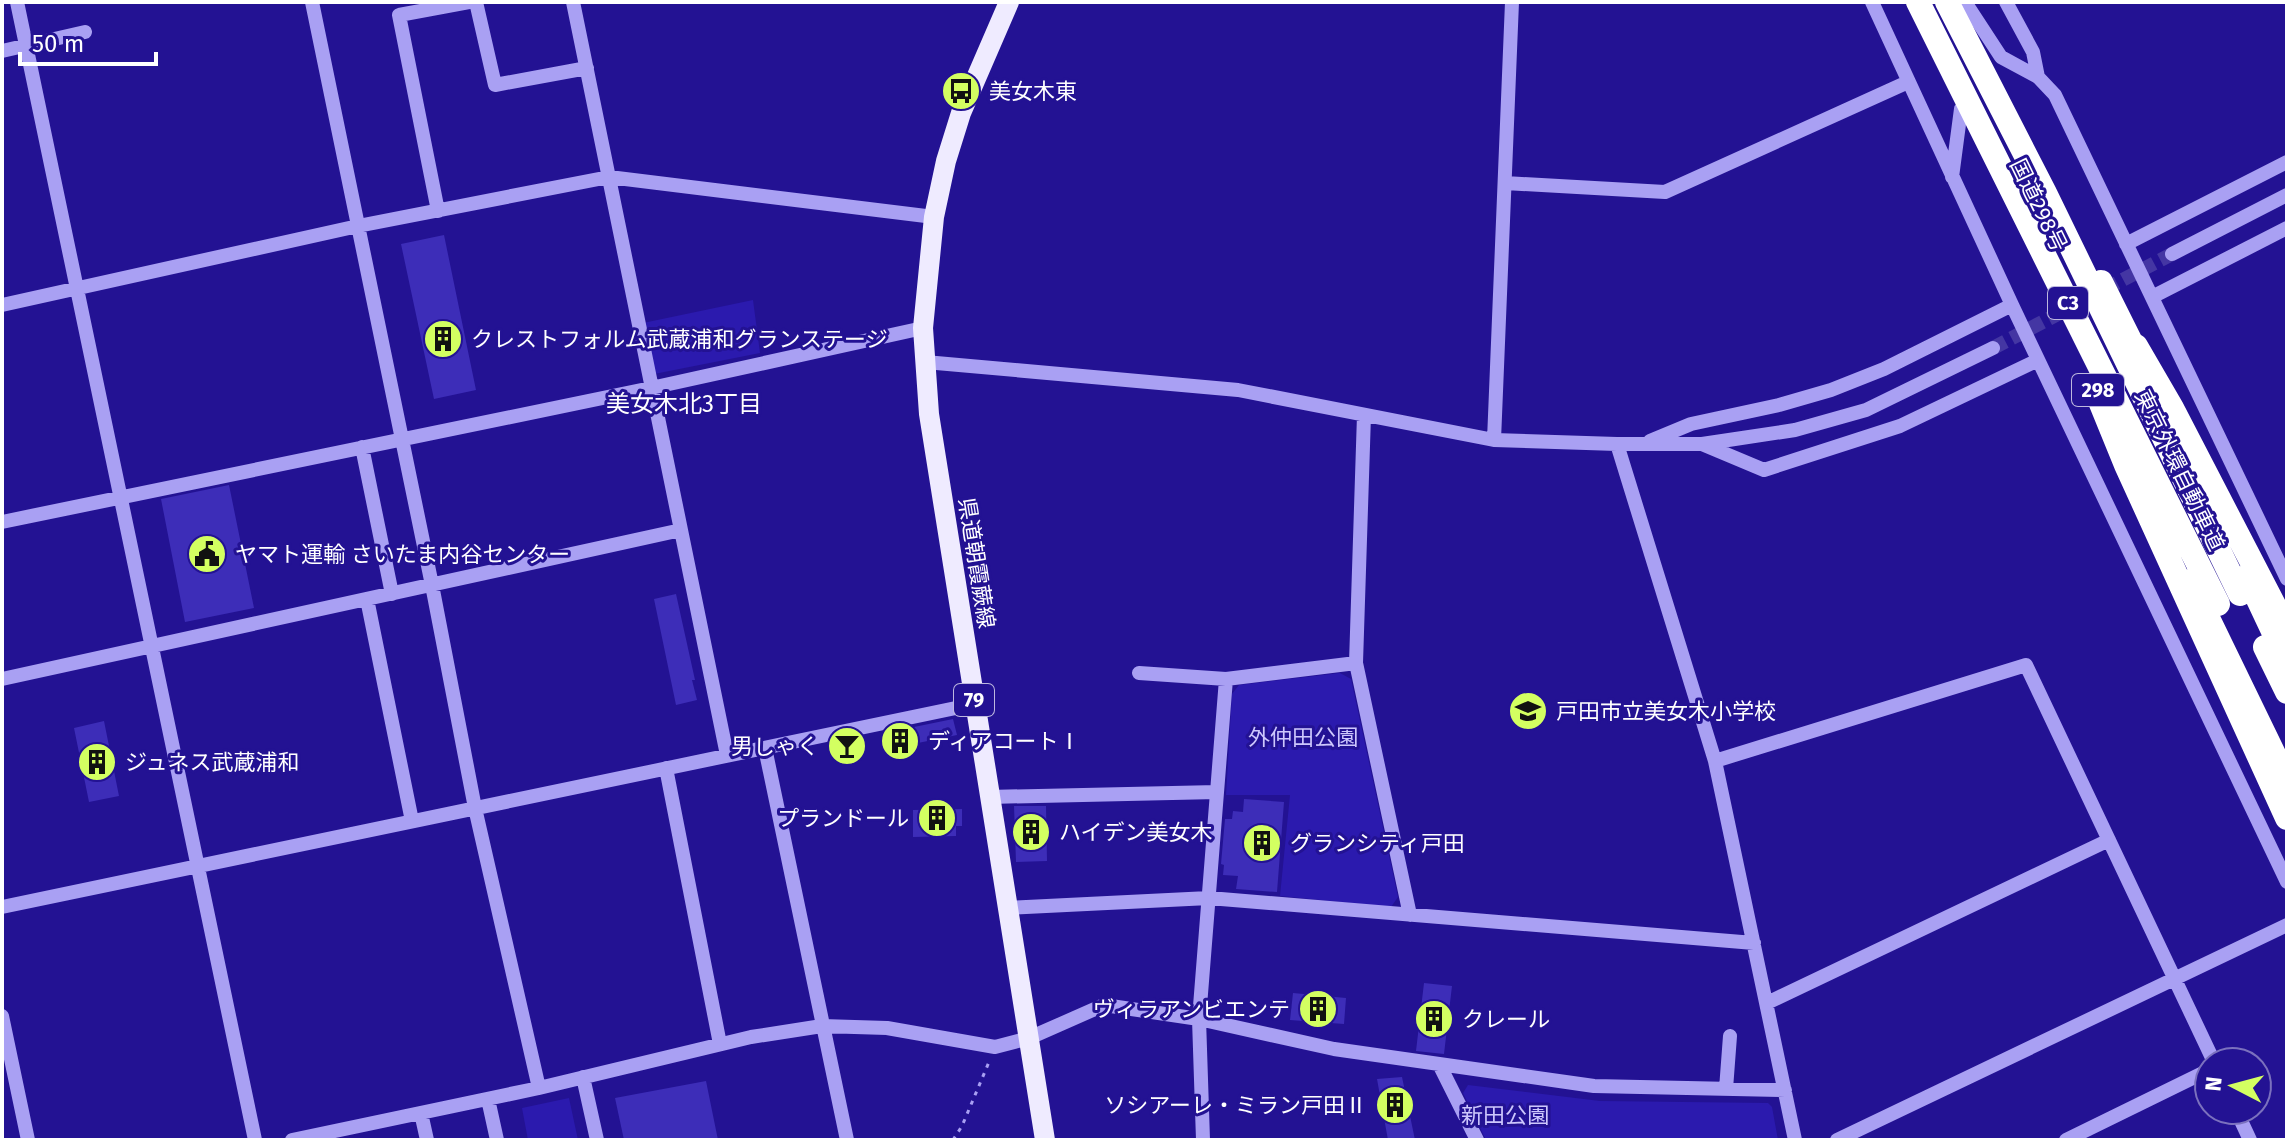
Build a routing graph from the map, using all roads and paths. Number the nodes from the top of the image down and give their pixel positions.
1 (17, 2) edge
2 (312, 2) edge
3 (469, 2) edge
4 (476, 2) edge
5 (573, 2) edge
6 (1009, 2) edge
7 (1512, 2) edge
8 (1872, 2) edge
9 (1905, 2) edge
10 (1918, 2) edge
11 (1947, 2) edge
12 (1962, 2) edge
13 (2006, 2) edge
14 (85, 32) dead end
15 (26, 45) junction
16 (2, 51) edge
17 (587, 68) junction
18 (2038, 77) junction
19 (1908, 82) junction
20 (1961, 109) junction
21 (2287, 162) edge
22 (609, 177) junction
23 (1952, 178) junction
24 (1505, 183) junction
25 (2045, 193) junction
26 (2287, 195) edge
27 (2020, 205) junction
28 (438, 211) junction
29 (934, 217) junction
30 (358, 226) junction
31 (2287, 228) edge
32 (2126, 244) junction
33 (2172, 254) tunnel mouth
34 (78, 288) junction
35 (2152, 297) junction
36 (2, 305) edge
37 (2012, 305) junction
38 (923, 328) junction
39 (1993, 348) tunnel mouth
40 (2038, 360) junction
41 (925, 362) junction
42 (651, 388) junction
43 (1364, 415) junction
44 (402, 439) junction
45 (1494, 440) junction
46 (1617, 444) junction
47 (1643, 444) junction
48 (1702, 444) junction
49 (362, 447) junction
50 (121, 497) junction
51 (2, 522) edge
52 (681, 530) junction
53 (2287, 579) edge
54 (432, 585) junction
55 (392, 594) junction
56 (367, 599) junction
57 (2287, 630) edge
58 (152, 646) junction
59 (2287, 661) edge
60 (1356, 663) junction
61 (1139, 673) dead end
62 (2, 679) edge
63 (1226, 679) junction
64 (2287, 692) edge
65 (975, 704) junction
66 (2287, 747) edge
67 (765, 748) junction
68 (727, 755) junction
69 (1715, 761) junction
70 (666, 768) junction
71 (2287, 781) edge
72 (1217, 792) junction
73 (989, 797) junction
74 (475, 808) junction
75 (2287, 818) edge
76 (412, 821) junction
77 (2109, 840) junction
78 (198, 866) junction
79 (2287, 882) edge
80 (1209, 898) junction
81 (2, 907) edge
82 (1008, 908) junction
83 (1410, 915) junction
84 (2287, 925) edge
85 (1754, 943) junction
86 (2176, 978) junction
87 (1767, 1003) junction
88 (2, 1016) edge
89 (1199, 1019) junction
90 (822, 1026) junction
91 (1730, 1036) dead end
92 (1029, 1038) junction
93 (720, 1044) junction
94 (2207, 1046) edge
95 (995, 1047) junction
96 (1439, 1064) junction
97 (583, 1077) junction
98 (2193, 1078) edge
99 (539, 1088) junction
100 (1726, 1089) junction
101 (1785, 1090) junction
102 (488, 1099) junction
103 (421, 1113) junction
104 (354, 1134) edge
105 (28, 1140) edge
106 (255, 1140) edge
107 (292, 1140) edge
108 (427, 1140) edge
109 (497, 1140) edge
110 (597, 1140) edge
111 (847, 1140) edge
112 (953, 1140) edge
113 (1045, 1140) edge
114 (1203, 1140) edge
115 (1477, 1140) edge
116 (1795, 1140) edge
117 (1837, 1140) edge
118 (2066, 1140) edge

1 - 15 street
2 - 30 street
3 - 28 street
4 - 17 street
5 - 17 street
6 - 29 main road, 県道朝霞蕨線 / 79
7 - 24 street
8 - 19 street
9 - 20 highway, 国道298号 / 298
10 - 27 highway, 東京外環自動車道 / C3, bridge
11 - 25 highway, 東京外環自動車道 / C3, bridge
12 - 18 street
12 - 59 highway, 国道298号 / 298
13 - 18 street
14 - 15 street
15 - 16 street
15 - 34 street
17 - 22 street
18 - 32 street
19 - 23 street
19 - 24 street
20 - 23 street
20 - 71 highway, 国道298号 / 298
21 - 32 street
22 - 28 street
22 - 29 street
22 - 42 street
23 - 37 street
24 - 45 street
25 - 57 highway, bridge
25 - 64 highway, 東京外環自動車道 / C3, bridge
26 - 33 street
27 - 66 highway, 東京外環自動車道 / C3, bridge
27 - 75 highway, bridge
28 - 30 street
29 - 38 main road, 県道朝霞蕨線 / 79
30 - 34 street
30 - 44 street
31 - 35 street
32 - 35 street
34 - 36 street
34 - 50 street
35 - 53 street
37 - 40 street
37 - 47 street
38 - 41 main road, 県道朝霞蕨線 / 79
38 - 42 street
39 - 48 street
40 - 48 street
40 - 79 street
41 - 43 street
41 - 65 main road, 県道朝霞蕨線 / 79
42 - 44 street
42 - 52 street
43 - 45 street
43 - 60 street
44 - 49 street
44 - 54 street
45 - 46 street
46 - 47 street
46 - 69 street
47 - 48 street
49 - 50 street
49 - 55 street
50 - 51 street
50 - 58 street
52 - 54 street
52 - 68 street
54 - 55 street
54 - 74 street
55 - 56 street
56 - 58 street
56 - 76 street
58 - 62 street
58 - 78 street
60 - 63 street
60 - 83 street
61 - 63 street
63 - 72 street
65 - 67 street
65 - 73 main road, 県道朝霞蕨線 / 79
67 - 68 street
67 - 90 street
68 - 70 street
69 - 77 street
69 - 85 street
70 - 74 street
70 - 93 street
72 - 73 street
72 - 80 street
73 - 82 main road, 県道朝霞蕨線 / 79
74 - 76 street
74 - 99 street
76 - 78 street
77 - 86 street
77 - 87 street
78 - 81 street
78 - 106 street
80 - 82 street
80 - 83 street
80 - 89 street
82 - 92 main road, 県道朝霞蕨線 / 79
83 - 85 street
84 - 86 street
85 - 87 street
86 - 94 street
86 - 117 street
87 - 101 street
88 - 105 street
89 - 92 street
89 - 96 street
89 - 114 street
90 - 93 street
90 - 95 street
90 - 111 street
91 - 100 street
92 - 95 street
92 - 113 main road, 県道朝霞蕨線 / 79
93 - 97 street
95 - 112 path
96 - 100 street
96 - 115 street
97 - 99 street
97 - 110 street
98 - 118 street
99 - 102 street
100 - 101 street
101 - 116 street
102 - 103 street
102 - 109 street
103 - 104 street
103 - 108 street
104 - 107 street

